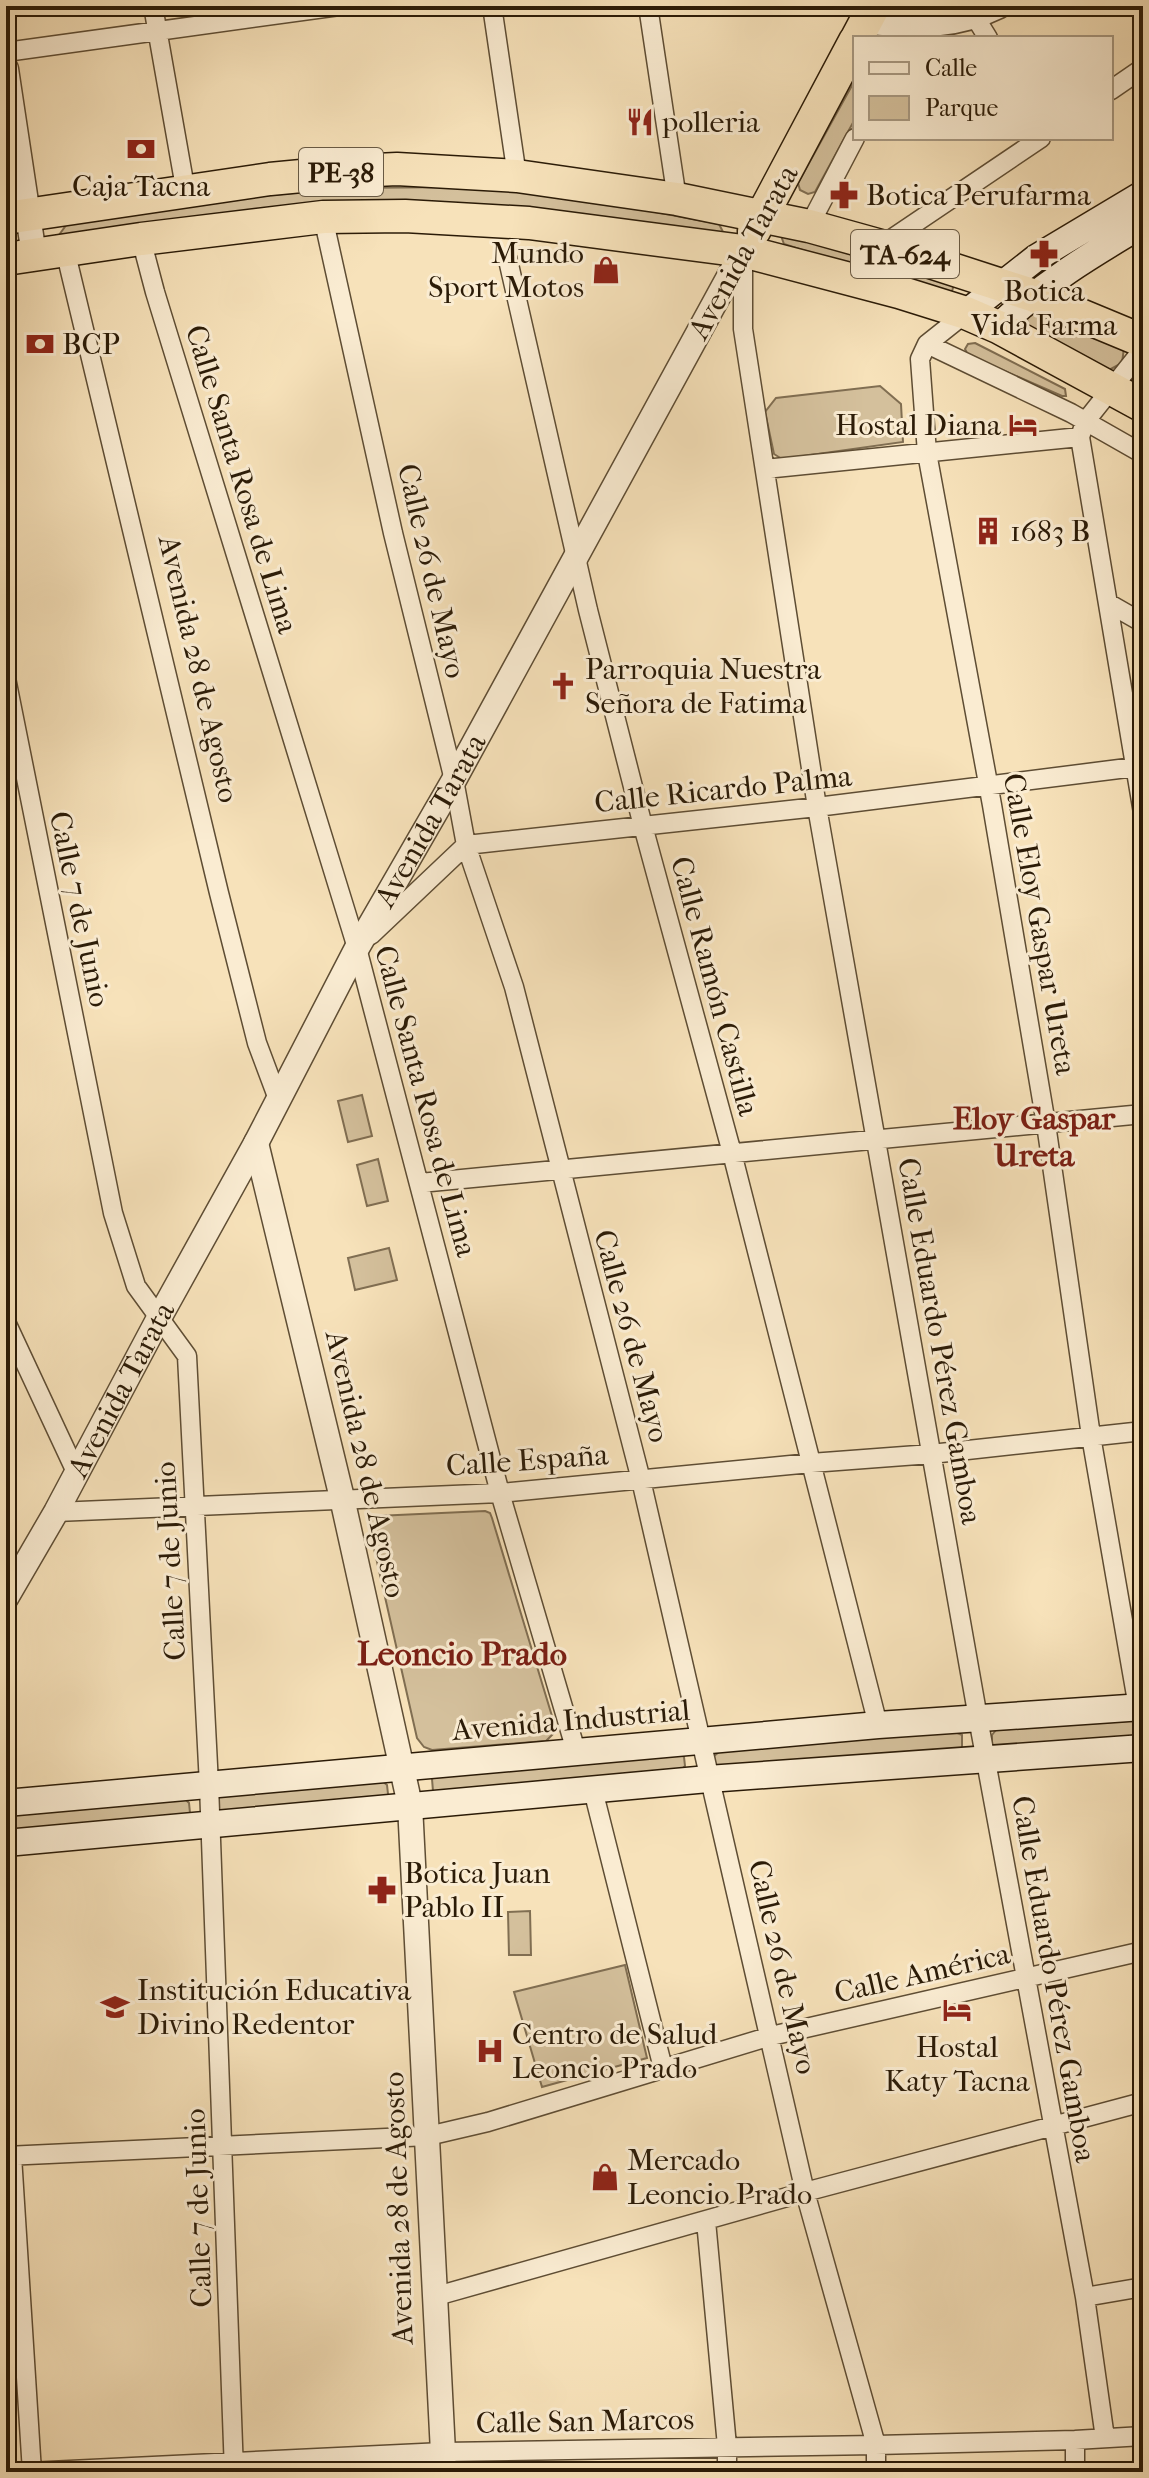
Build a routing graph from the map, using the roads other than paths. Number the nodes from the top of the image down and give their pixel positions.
1 (153, 6) edge
2 (339, 6) edge
3 (492, 6) edge
4 (648, 6) edge
5 (999, 6) edge
6 (918, 23) edge
7 (863, 27) edge
8 (982, 28) edge
9 (157, 31) junction
10 (853, 46) edge
11 (6, 52) edge
12 (1143, 68) edge
13 (6, 69) edge
14 (1113, 89) edge
15 (854, 140) edge
16 (1038, 140) edge
17 (517, 176) junction
18 (186, 193) junction
19 (1143, 194) edge
20 (677, 199) junction
21 (763, 215) junction
22 (17, 216) edge
23 (323, 217) junction
24 (1143, 224) edge
25 (809, 226) junction
26 (141, 239) junction
27 (881, 246) junction
28 (65, 250) junction
29 (743, 251) junction
30 (20, 257) edge
31 (508, 260) dead end
32 (1000, 284) junction
33 (1032, 295) junction
34 (966, 313) junction
35 (998, 327) junction
36 (1143, 341) edge
37 (927, 344) junction
38 (1143, 349) edge
39 (1111, 389) junction
40 (1143, 406) edge
41 (1082, 430) junction
42 (927, 453) junction
43 (1143, 454) edge
44 (765, 469) junction
45 (576, 558) junction
46 (1108, 603) junction
47 (1143, 623) edge
48 (6, 678) edge
49 (1137, 758) edge
50 (25, 779) junction
51 (454, 780) junction
52 (989, 785) junction
53 (6, 786) edge
54 (817, 807) junction
55 (1143, 813) edge
56 (643, 826) junction
57 (466, 845) junction
58 (357, 948) junction
59 (278, 1099) junction
60 (1143, 1114) edge
61 (1046, 1124) junction
62 (877, 1139) junction
63 (256, 1143) junction
64 (732, 1153) junction
65 (559, 1169) junction
66 (420, 1183) junction
67 (159, 1318) junction
68 (6, 1322) edge
69 (1143, 1431) edge
70 (1091, 1436) junction
71 (931, 1454) junction
72 (811, 1463) junction
73 (76, 1472) junction
74 (641, 1480) junction
75 (500, 1493) junction
76 (342, 1498) junction
77 (195, 1506) junction
78 (56, 1512) junction
79 (6, 1598) edge
80 (1140, 1707) edge
81 (978, 1718) junction
82 (878, 1725) junction
83 (700, 1740) junction
84 (1143, 1748) edge
85 (576, 1751) junction
86 (986, 1761) junction
87 (402, 1767) junction
88 (708, 1779) junction
89 (209, 1785) junction
90 (593, 1790) junction
91 (6, 1803) edge
92 (410, 1805) junction
93 (210, 1824) junction
94 (6, 1843) edge
95 (1143, 1951) edge
96 (1027, 1977) junction
97 (771, 2036) junction
98 (663, 2068) junction
99 (1143, 2102) edge
100 (1052, 2125) junction
101 (428, 2136) junction
102 (224, 2145) junction
103 (9, 2156) edge
104 (805, 2192) junction
105 (706, 2221) junction
106 (1143, 2287) edge
107 (433, 2297) junction
108 (1085, 2297) junction
109 (1143, 2436) edge
110 (1105, 2438) junction
111 (1075, 2440) junction
112 (876, 2445) junction
113 (727, 2446) junction
114 (443, 2462) edge
115 (234, 2467) edge
116 (31, 2472) edge
117 (727, 2472) edge
118 (876, 2472) edge
119 (1075, 2472) edge

1 - 9 street
2 - 9 street
3 - 17 street
4 - 20 street
5 - 8 street
6 - 7 street
6 - 8 street
9 - 11 street
9 - 18 street
10 - 21 highway, Avenida Tarata
12 - 14 street
13 - 22 street
15 - 25 street, Avenida Tarata
16 - 27 street
17 - 18 highway, PE-38
17 - 20 highway, PE-38
18 - 22 highway, PE-38
19 - 32 main road
20 - 21 highway, PE-38
21 - 25 highway, TA-624
21 - 29 highway, Avenida Tarata
22 - 30 street
23 - 26 highway, PE-38
23 - 29 highway, PE-38
23 - 51 street, Calle 26 de Mayo
24 - 33 main road
25 - 27 highway, TA-624
26 - 28 highway, PE-38
26 - 58 street, Calle Santa Rosa de Lima
27 - 32 highway, TA-624
28 - 30 highway, PE-38
28 - 59 street, Avenida 28 de Agosto
29 - 34 highway, TA-624
29 - 44 street, Calle Eduardo Pérez Gamboa
29 - 45 street, Avenida Tarata
31 - 45 street, Calle Ramón Castilla
32 - 33 highway, TA-624
32 - 34 main road
33 - 35 main road
33 - 36 highway, TA-624
34 - 35 highway, TA-624
34 - 37 street
35 - 39 highway, TA-624
37 - 41 street
37 - 42 street, Calle Eloy Gaspar Ureta
38 - 39 street
39 - 40 highway, TA-624
39 - 41 street
41 - 42 street
41 - 43 street
41 - 46 street
42 - 44 street
42 - 52 street, Calle Eloy Gaspar Ureta
44 - 54 street, Calle Eduardo Pérez Gamboa
45 - 51 street, Avenida Tarata
45 - 56 street, Calle Ramón Castilla
46 - 47 street
46 - 49 street
48 - 50 street, Calle 7 de Junio
49 - 52 street, Calle Ricardo Palma
49 - 55 street
50 - 53 street
50 - 67 street, Calle 7 de Junio
51 - 57 street, Calle 26 de Mayo
51 - 58 street, Avenida Tarata
52 - 54 street, Calle Ricardo Palma
52 - 61 street, Calle Eloy Gaspar Ureta
54 - 56 street, Calle Ricardo Palma
54 - 62 street, Calle Eduardo Pérez Gamboa
56 - 57 street, Calle Ricardo Palma
56 - 64 street, Calle Ramón Castilla
57 - 58 street
57 - 65 street, Calle 26 de Mayo
58 - 59 street, Avenida Tarata
58 - 66 street, Calle Santa Rosa de Lima
59 - 63 street, Avenida Tarata
60 - 61 street
61 - 62 street
61 - 70 street, Calle Eloy Gaspar Ureta
62 - 64 street
62 - 71 street, Calle Eduardo Pérez Gamboa
63 - 67 street, Avenida Tarata
63 - 76 street, Avenida 28 de Agosto
64 - 65 street
64 - 72 street, Calle Ramón Castilla
65 - 66 street
65 - 74 street, Calle 26 de Mayo
66 - 75 street, Calle Santa Rosa de Lima
67 - 73 street, Avenida Tarata
67 - 77 street, Calle 7 de Junio
68 - 73 street
69 - 70 street, Calle España
70 - 71 street, Calle España
70 - 80 street, Calle Eloy Gaspar Ureta
71 - 72 street, Calle España
71 - 81 street, Calle Eduardo Pérez Gamboa
72 - 74 street, Calle España
72 - 82 street, Calle Ramón Castilla
73 - 78 street, Avenida Tarata
74 - 75 street, Calle España
74 - 83 street, Calle 26 de Mayo
75 - 76 street, Calle España
75 - 85 street, Calle Santa Rosa de Lima
76 - 77 street, Calle España
76 - 87 street, Avenida 28 de Agosto
77 - 78 street, Calle España
77 - 89 street, Calle 7 de Junio
78 - 79 street, Avenida Tarata
80 - 81 main road, Avenida Industrial
81 - 82 main road, Avenida Industrial
81 - 86 street, Calle Eduardo Pérez Gamboa
82 - 83 main road, Avenida Industrial
83 - 85 main road, Avenida Industrial
83 - 88 street, Calle 26 de Mayo
84 - 86 main road
85 - 87 main road, Avenida Industrial
86 - 88 main road
86 - 96 street, Calle Eduardo Pérez Gamboa
87 - 89 main road, Avenida Industrial
87 - 92 street, Avenida 28 de Agosto
88 - 90 main road
88 - 97 street, Calle 26 de Mayo
89 - 91 main road, Avenida Industrial
89 - 93 street, Calle 7 de Junio
90 - 92 main road
90 - 98 street
92 - 93 main road
92 - 101 street, Avenida 28 de Agosto
93 - 94 main road
93 - 102 street, Calle 7 de Junio
95 - 96 street, Calle América
96 - 97 street, Calle América
96 - 100 street, Calle Eduardo Pérez Gamboa
97 - 98 street, Calle América
97 - 104 street, Calle 26 de Mayo
98 - 101 street, Calle América
99 - 100 street
100 - 104 street
100 - 108 street, Calle Eduardo Pérez Gamboa
101 - 102 street, Calle América
101 - 107 street, Avenida 28 de Agosto
102 - 103 street, Calle América
102 - 115 street, Calle 7 de Junio
103 - 116 street
104 - 105 street
104 - 112 street, Calle 26 de Mayo
105 - 107 street
105 - 113 street
106 - 108 street
107 - 114 street, Avenida 28 de Agosto
108 - 110 street, Calle Eduardo Pérez Gamboa
109 - 110 street, Calle San Marcos
110 - 111 street, Calle San Marcos
111 - 112 street, Calle San Marcos
111 - 119 street
112 - 113 street, Calle San Marcos
112 - 118 street, Calle 26 de Mayo
113 - 114 street, Calle San Marcos
113 - 117 street
114 - 115 street, Calle San Marcos
115 - 116 street, Calle San Marcos

